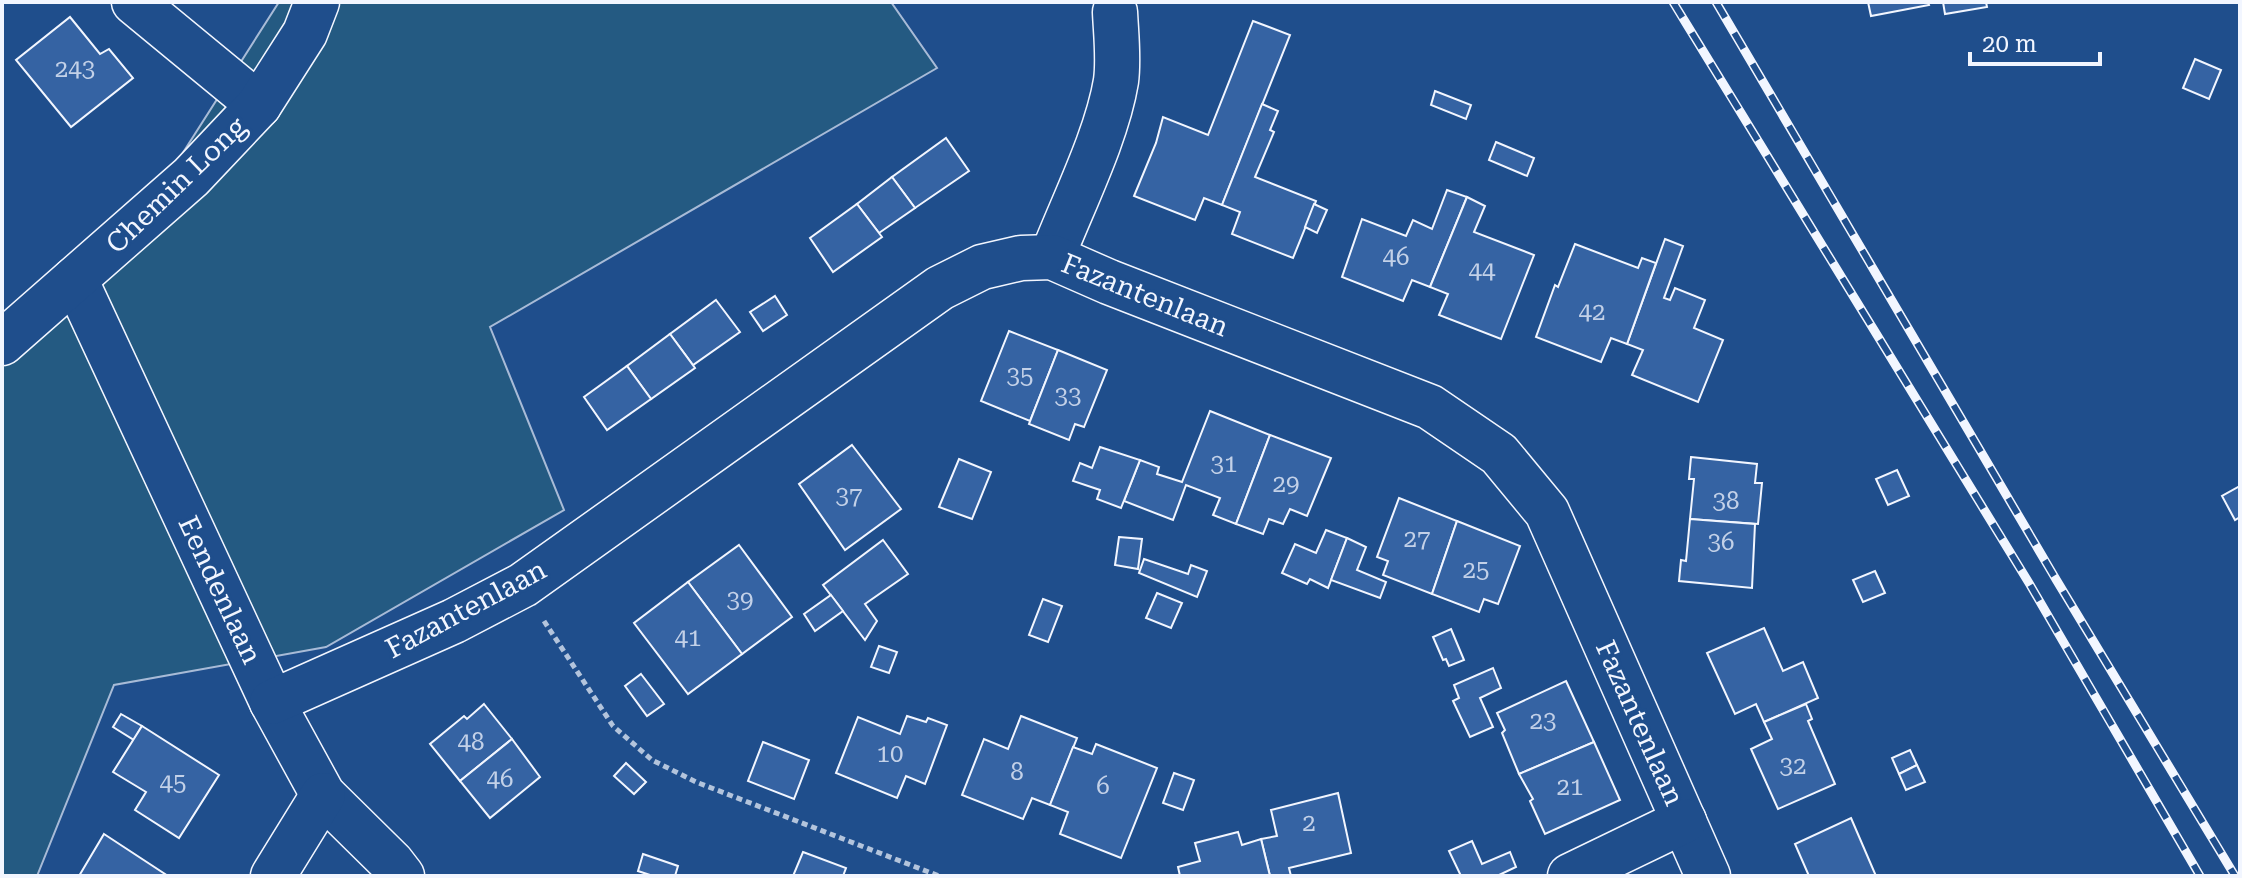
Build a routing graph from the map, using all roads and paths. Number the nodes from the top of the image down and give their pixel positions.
1 (134, 2) edge
2 (317, 2) edge
3 (1115, 12) dead end
4 (259, 105) junction
5 (1052, 257) junction
6 (75, 279) junction
7 (2, 343) edge
8 (548, 627) dead end
9 (272, 702) junction
10 (323, 795) junction
11 (1684, 821) junction
12 (273, 876) edge
13 (402, 876) edge
14 (939, 876) edge
15 (1570, 876) edge
16 (1708, 876) edge

1 - 4 street
2 - 4 street, Chemin Long
3 - 5 street
4 - 6 street, Chemin Long
5 - 9 street, Fazantenlaan
5 - 11 street, Fazantenlaan
6 - 7 street, Chemin Long
6 - 9 street, Eendenlaan
8 - 14 path
9 - 10 street, Eendenlaan
10 - 12 street
10 - 13 street, Eendenlaan
11 - 15 street
11 - 16 street, Fazantenlaan

